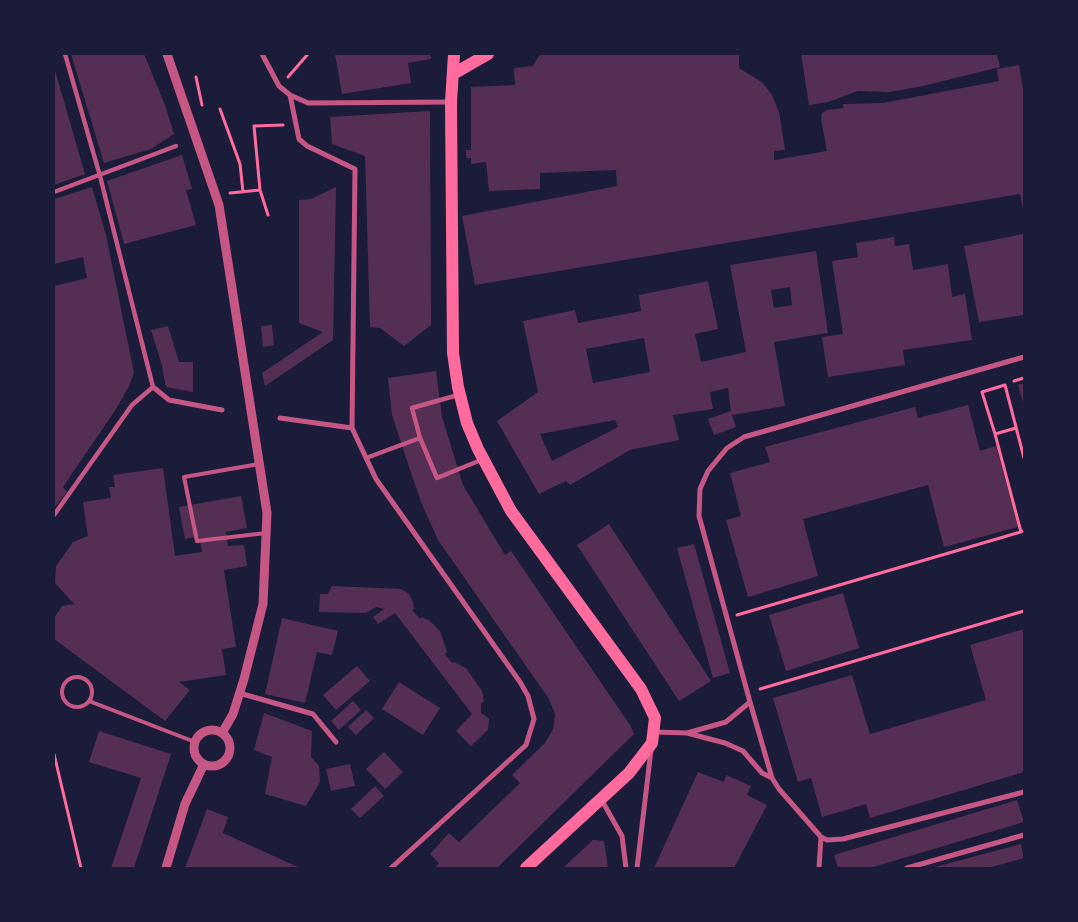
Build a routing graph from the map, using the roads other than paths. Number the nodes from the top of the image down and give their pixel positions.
1 (65, 54) edge
2 (168, 54) edge
3 (262, 54) edge
4 (454, 54) edge
5 (488, 54) edge
6 (453, 74) junction
7 (290, 95) junction
8 (451, 102) junction
9 (176, 146) dead end
10 (100, 176) junction
11 (54, 192) edge
12 (1024, 357) edge
13 (153, 387) junction
14 (460, 394) junction
15 (222, 410) dead end
16 (280, 418) dead end
17 (352, 428) junction
18 (420, 438) junction
19 (366, 458) junction
20 (483, 459) junction
21 (259, 464) junction
22 (54, 515) edge
23 (266, 533) junction
24 (240, 693) junction
25 (90, 701) junction
26 (750, 702) junction
27 (222, 733) junction
28 (687, 733) junction
29 (653, 738) junction
30 (195, 742) junction
31 (336, 742) dead end
32 (204, 764) junction
33 (772, 778) junction
34 (1024, 792) edge
35 (600, 798) junction
36 (1024, 834) edge
37 (821, 838) junction
38 (166, 868) edge
39 (391, 868) edge
40 (526, 868) edge
41 (626, 868) edge
42 (637, 868) edge
43 (819, 868) edge
44 (907, 868) edge

1 - 10 street
2 - 21 street
3 - 7 street
4 - 6 main road
5 - 6 main road
6 - 8 main road
7 - 8 street
7 - 17 street
8 - 14 main road
9 - 10 street
10 - 11 street
10 - 13 street
12 - 26 street
13 - 15 street
13 - 22 street
14 - 18 street
14 - 20 main road
16 - 17 street
17 - 19 street
18 - 19 street
18 - 20 street
19 - 39 street
20 - 29 main road
21 - 23 street
21 - 23 lane
23 - 24 street
24 - 27 street
24 - 31 street
25 - 25 lane
25 - 30 lane
26 - 28 street
26 - 33 street
27 - 30 street
27 - 32 street
28 - 29 street
28 - 33 street
29 - 35 main road
29 - 42 street
30 - 32 street
32 - 38 street
33 - 37 street
34 - 37 street
35 - 40 main road
35 - 41 street
36 - 44 street
37 - 43 street

